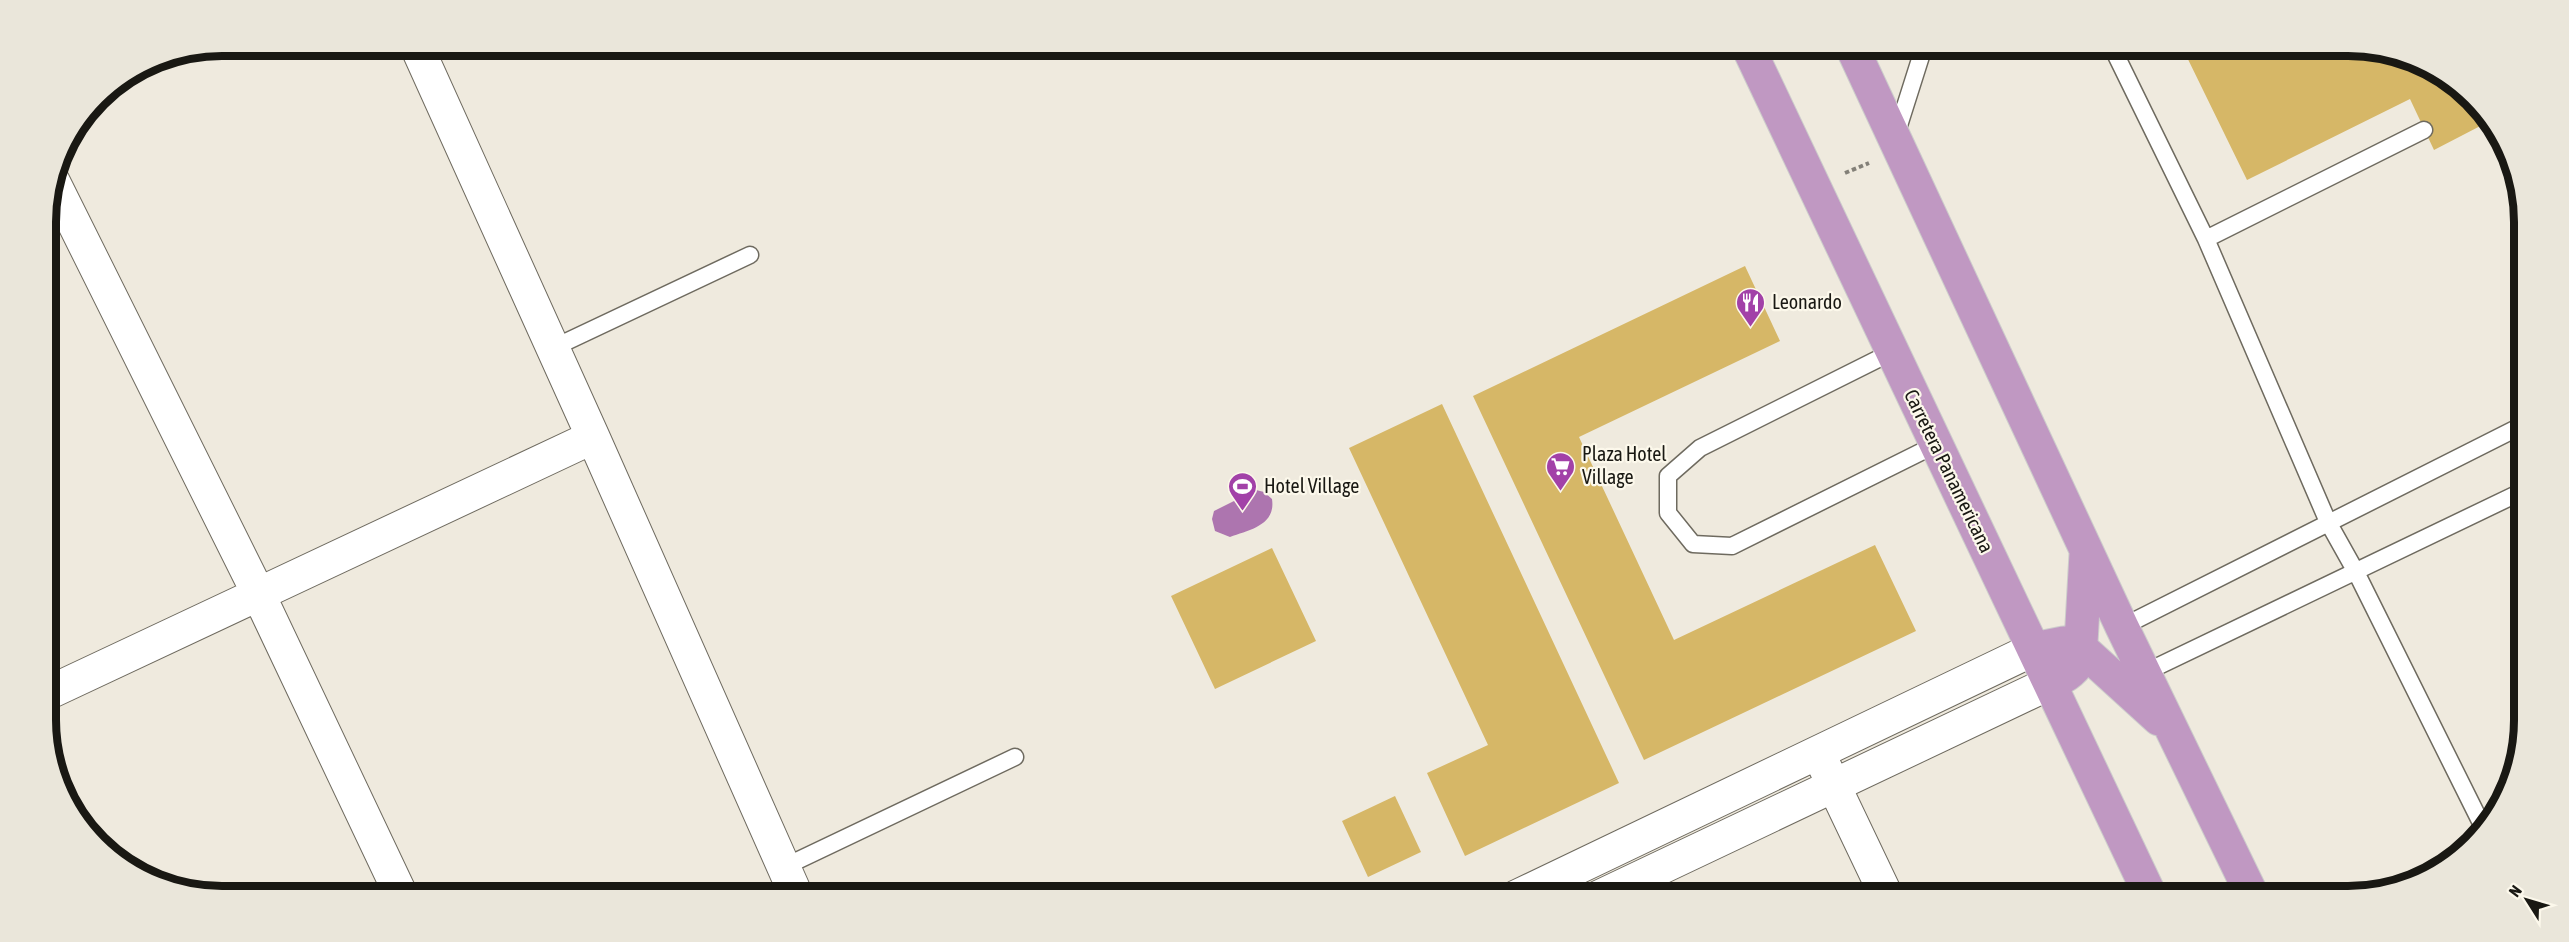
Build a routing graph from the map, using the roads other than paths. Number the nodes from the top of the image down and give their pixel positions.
1 (421, 56) edge
2 (1752, 56) edge
3 (1856, 56) edge
4 (1921, 56) edge
5 (2116, 56) edge
6 (2424, 130) dead end
7 (1897, 144) junction
8 (59, 192) edge
9 (2206, 239) junction
10 (750, 255) dead end
11 (553, 348) junction
12 (1892, 352) junction
13 (2514, 429) edge
14 (593, 437) junction
15 (1937, 444) junction
16 (2514, 495) edge
17 (2328, 522) junction
18 (2086, 549) junction
19 (2356, 572) junction
20 (258, 593) junction
21 (2122, 627) junction
22 (2034, 649) junction
23 (2082, 650) junction
24 (2144, 673) junction
25 (2050, 683) junction
26 (56, 689) edge
27 (2171, 730) junction
28 (1818, 753) junction
29 (1015, 757) dead end
30 (1833, 785) junction
31 (2479, 820) edge
32 (784, 867) junction
33 (397, 886) edge
34 (792, 886) edge
35 (1539, 886) edge
36 (1622, 886) edge
37 (1882, 886) edge
38 (2146, 886) edge
39 (2248, 886) edge

1 - 11 street
2 - 12 highway, Carretera Panamericana
3 - 7 highway
4 - 7 lane
5 - 9 lane
6 - 9 lane
7 - 18 highway
8 - 20 street
9 - 17 lane
10 - 11 lane
11 - 14 street
12 - 15 highway, Carretera Panamericana
12 - 15 lane
13 - 17 lane
14 - 20 street
14 - 32 street
15 - 22 highway, Carretera Panamericana
16 - 19 lane
17 - 19 lane
17 - 21 lane
18 - 21 highway
18 - 23 highway
19 - 24 lane
19 - 31 lane
20 - 26 street
20 - 33 street
21 - 24 highway
22 - 23 highway
22 - 25 highway, Carretera Panamericana
22 - 28 street
23 - 25 highway
23 - 27 highway
24 - 27 highway
25 - 30 street
25 - 38 highway, Carretera Panamericana
27 - 39 highway
28 - 30 street
28 - 35 street
29 - 32 lane
30 - 36 street
30 - 37 street
32 - 34 street

